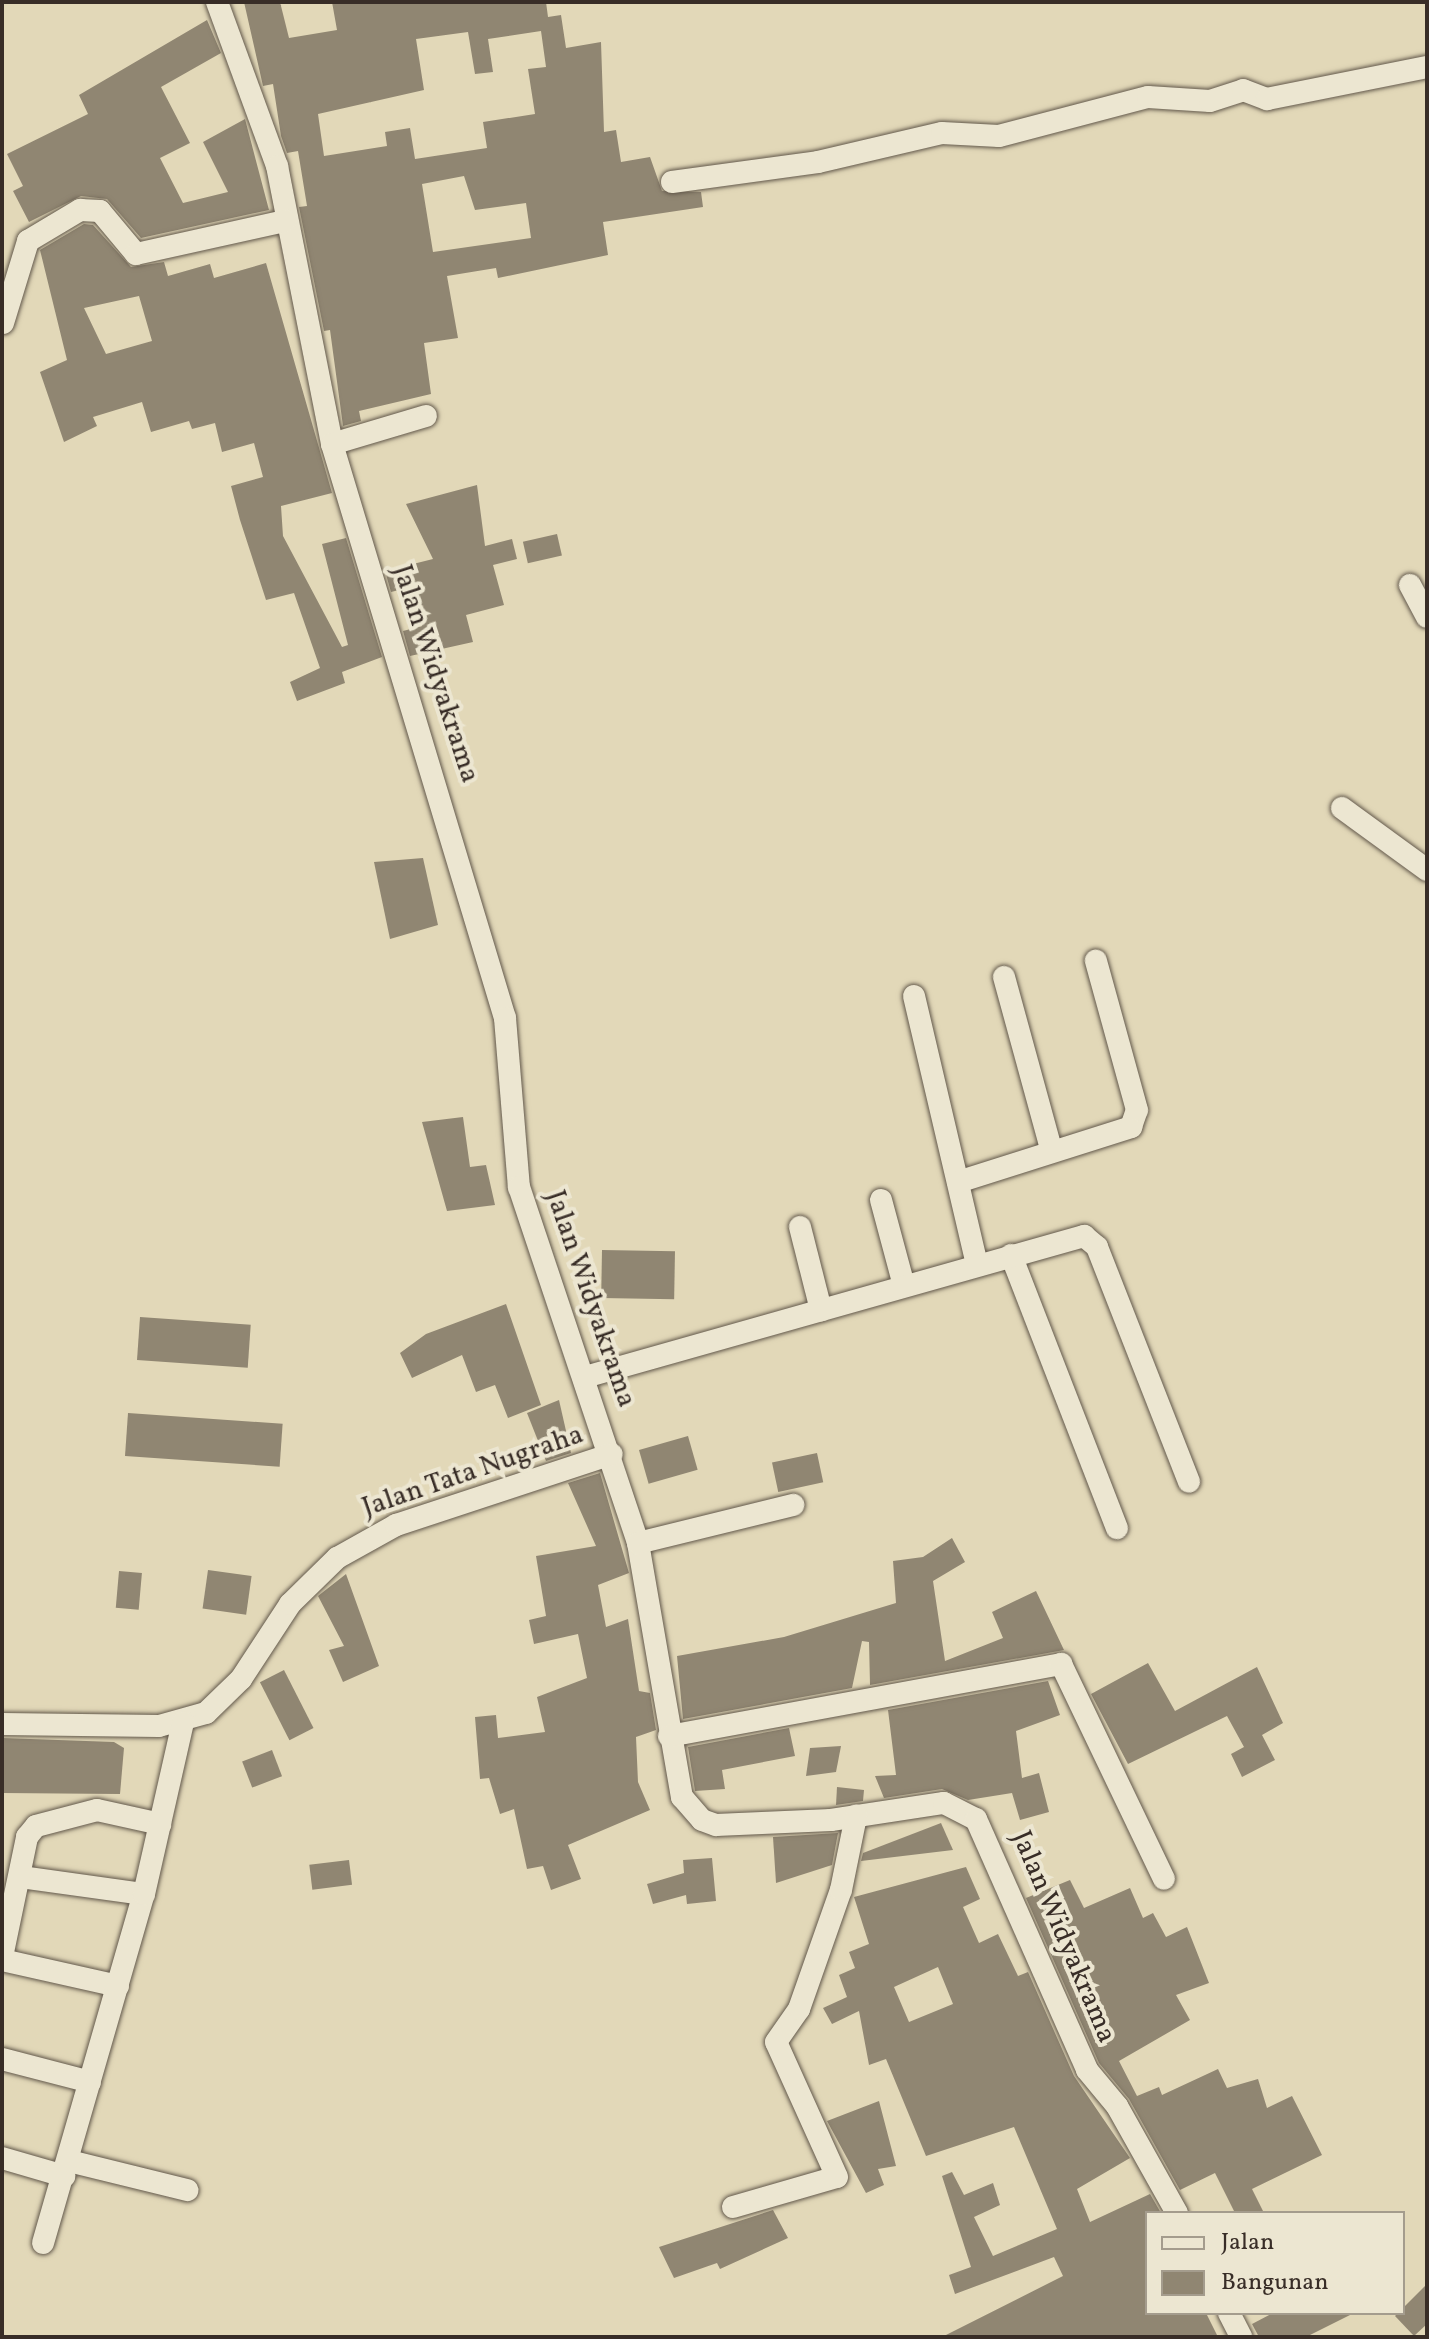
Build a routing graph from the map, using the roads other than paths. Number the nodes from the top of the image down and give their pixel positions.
1 (217, 2) edge
2 (1427, 67) edge
3 (672, 182) dead end
4 (285, 221) junction
5 (3, 323) edge
6 (426, 416) dead end
7 (332, 444) junction
8 (1410, 585) dead end
9 (1427, 617) edge
10 (1342, 808) dead end
11 (1427, 870) edge
12 (1096, 961) dead end
13 (1004, 977) dead end
14 (914, 996) dead end
15 (1052, 1152) junction
16 (958, 1182) junction
17 (881, 1200) dead end
18 (800, 1227) dead end
19 (1011, 1255) junction
20 (977, 1265) junction
21 (904, 1286) junction
22 (821, 1310) junction
23 (585, 1377) junction
24 (612, 1454) junction
25 (1189, 1482) dead end
26 (793, 1505) dead end
27 (1117, 1528) dead end
28 (638, 1543) junction
29 (183, 1722) junction
30 (2, 1724) edge
31 (669, 1736) junction
32 (856, 1816) junction
33 (160, 1824) junction
34 (21, 1877) junction
35 (1164, 1879) dead end
36 (144, 1894) junction
37 (2, 1958) edge
38 (118, 1986) junction
39 (2, 2059) edge
40 (90, 2082) junction
41 (2, 2158) edge
42 (66, 2168) junction
43 (187, 2190) dead end
44 (733, 2207) dead end
45 (1176, 2211) edge
46 (43, 2243) dead end
47 (1230, 2315) edge
48 (1241, 2337) edge

1 - 4 street, Jalan Widyakrama
2 - 3 street
4 - 5 street
4 - 7 street, Jalan Widyakrama
6 - 7 street
7 - 23 street, Jalan Widyakrama
8 - 9 street
10 - 11 street
12 - 15 street
13 - 15 street
14 - 16 street
15 - 16 street
16 - 20 street
17 - 21 street
18 - 22 street
19 - 20 street
19 - 25 street
19 - 27 street
20 - 21 street
21 - 22 street
22 - 23 street
23 - 24 street, Jalan Widyakrama
24 - 28 street, Jalan Widyakrama
24 - 29 street, Jalan Tata Nugraha
26 - 28 street
28 - 31 street, Jalan Widyakrama
29 - 30 street, Jalan Tata Nugraha
29 - 33 street
31 - 32 street, Jalan Widyakrama
31 - 35 street
32 - 44 street
32 - 45 street, Jalan Widyakrama
33 - 34 street
33 - 36 street
34 - 36 street
34 - 37 street
36 - 38 street
37 - 38 street
38 - 40 street
39 - 40 street
40 - 42 street
41 - 42 street
42 - 43 street
42 - 46 street
47 - 48 street

